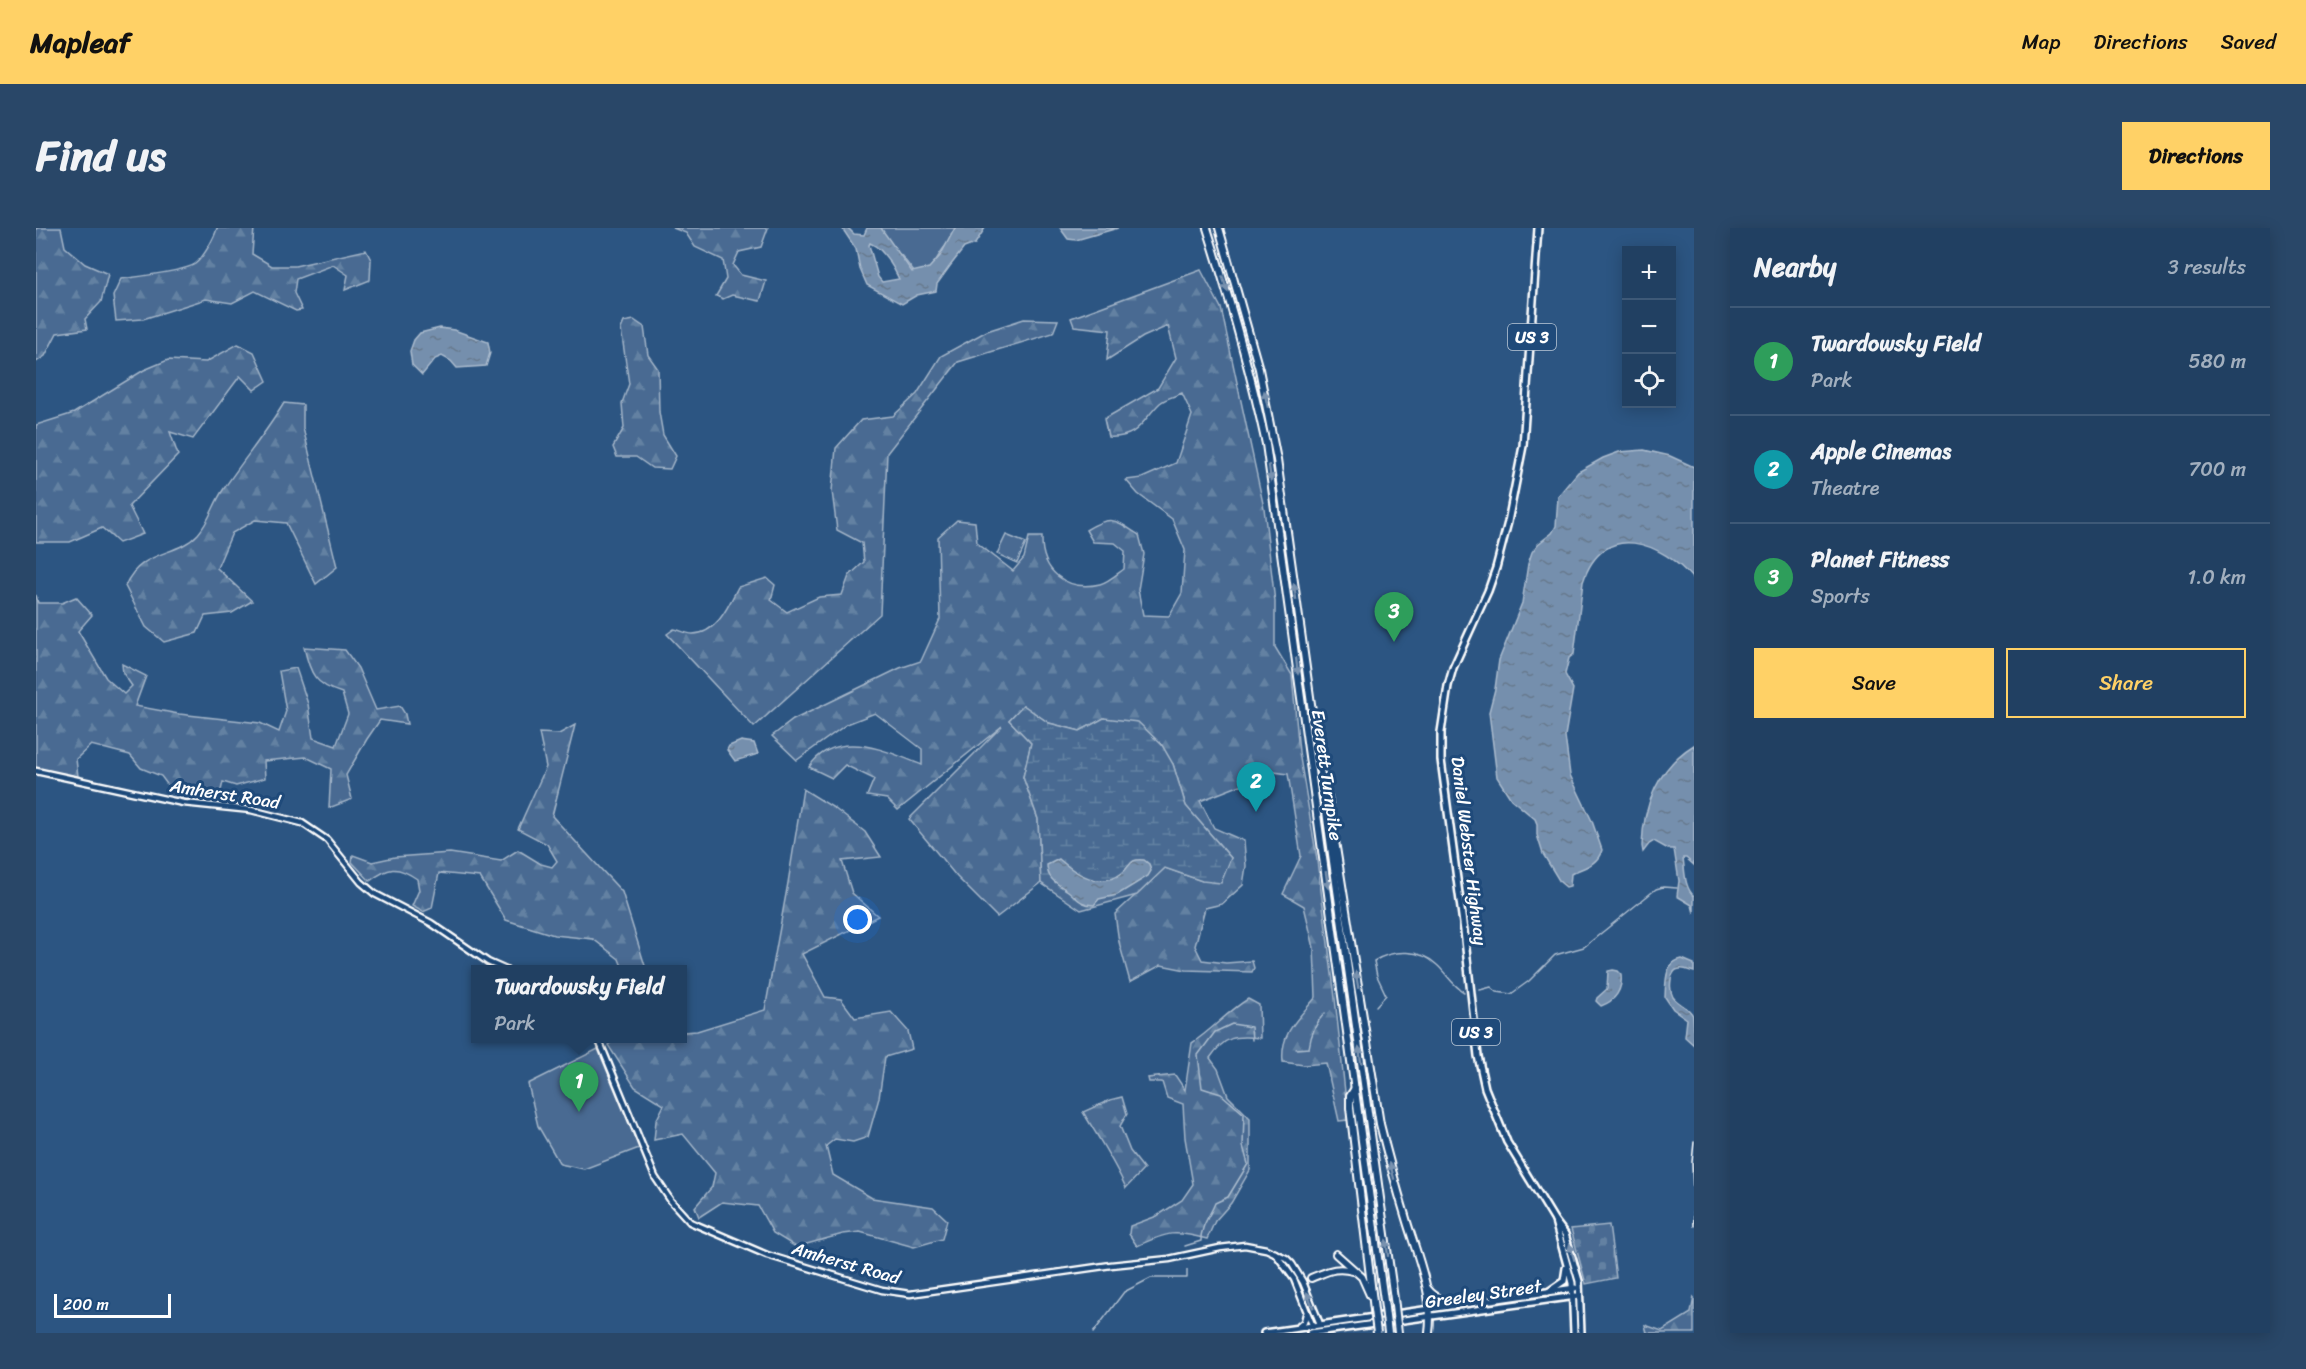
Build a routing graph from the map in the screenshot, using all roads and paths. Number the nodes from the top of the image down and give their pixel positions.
1 (1207, 228) edge
2 (1219, 228) edge
3 (1538, 228) edge
4 (36, 771) edge
5 (1322, 783) junction
6 (496, 965) edge
7 (600, 1043) edge
8 (1356, 1087) junction
9 (1555, 1221) junction
10 (1275, 1253) junction
11 (1336, 1254) dead end
12 (1566, 1260) junction
13 (1356, 1272) junction
14 (1311, 1278) dead end
15 (1426, 1287) junction
16 (1572, 1288) junction
17 (1580, 1291) junction
18 (1548, 1292) junction
19 (1573, 1296) junction
20 (1466, 1303) junction
21 (1431, 1308) junction
22 (1374, 1310) junction
23 (1307, 1311) junction
24 (1388, 1311) junction
25 (1431, 1317) junction
26 (1320, 1324) junction
27 (1312, 1325) junction
28 (1297, 1328) junction
29 (1315, 1332) edge
30 (1263, 1333) edge
31 (1310, 1333) edge
32 (1377, 1333) edge
33 (1388, 1333) edge
34 (1398, 1333) edge
35 (1429, 1333) edge
36 (1574, 1333) edge
37 (1581, 1333) edge

1 -> 8 highway, Everett Turnpike
5 -> 2 highway, Everett Turnpike
3 - 9 main road, Daniel Webster Highway / US 3
4 - 6 street, Amherst Road
15 -> 5 highway
34 -> 5 highway, Everett Turnpike, bridge
7 - 10 street, Amherst Road
8 - 22 highway
8 - 24 highway, Everett Turnpike
9 - 12 main road, Daniel Webster Highway / US 3
17 -> 9 main road, Daniel Webster Highway / US 3
10 - 23 street
26 -> 10 street, Amherst Road
11 - 13 highway
12 - 16 main road, Daniel Webster Highway / US 3
12 - 18 main road
13 - 14 highway
13 - 22 highway
15 - 20 highway
15 - 21 highway
16 - 17 main road, Greeley Street
16 - 18 main road, Greeley Street
16 - 19 main road, Daniel Webster Highway / US 3
17 - 19 main road, Greeley Street
17 - 37 main road, Daniel Webster Highway / US 3
18 - 20 main road, Greeley Street
19 - 25 main road, Greeley Street
19 - 36 main road, Daniel Webster Highway / US 3
20 - 21 main road, Greeley Street
21 - 24 main road, Greeley Street
21 - 25 highway
22 - 32 highway, bridge
23 - 27 street
23 - 28 street
24 - 26 main road, Greeley Street
24 - 33 highway, Everett Turnpike, bridge
25 - 29 main road, Greeley Street
25 - 35 highway
26 - 27 main road, Greeley Street
27 - 28 main road, Greeley Street
27 - 29 street
28 - 30 main road, Greeley Street
29 - 31 main road, Greeley Street

